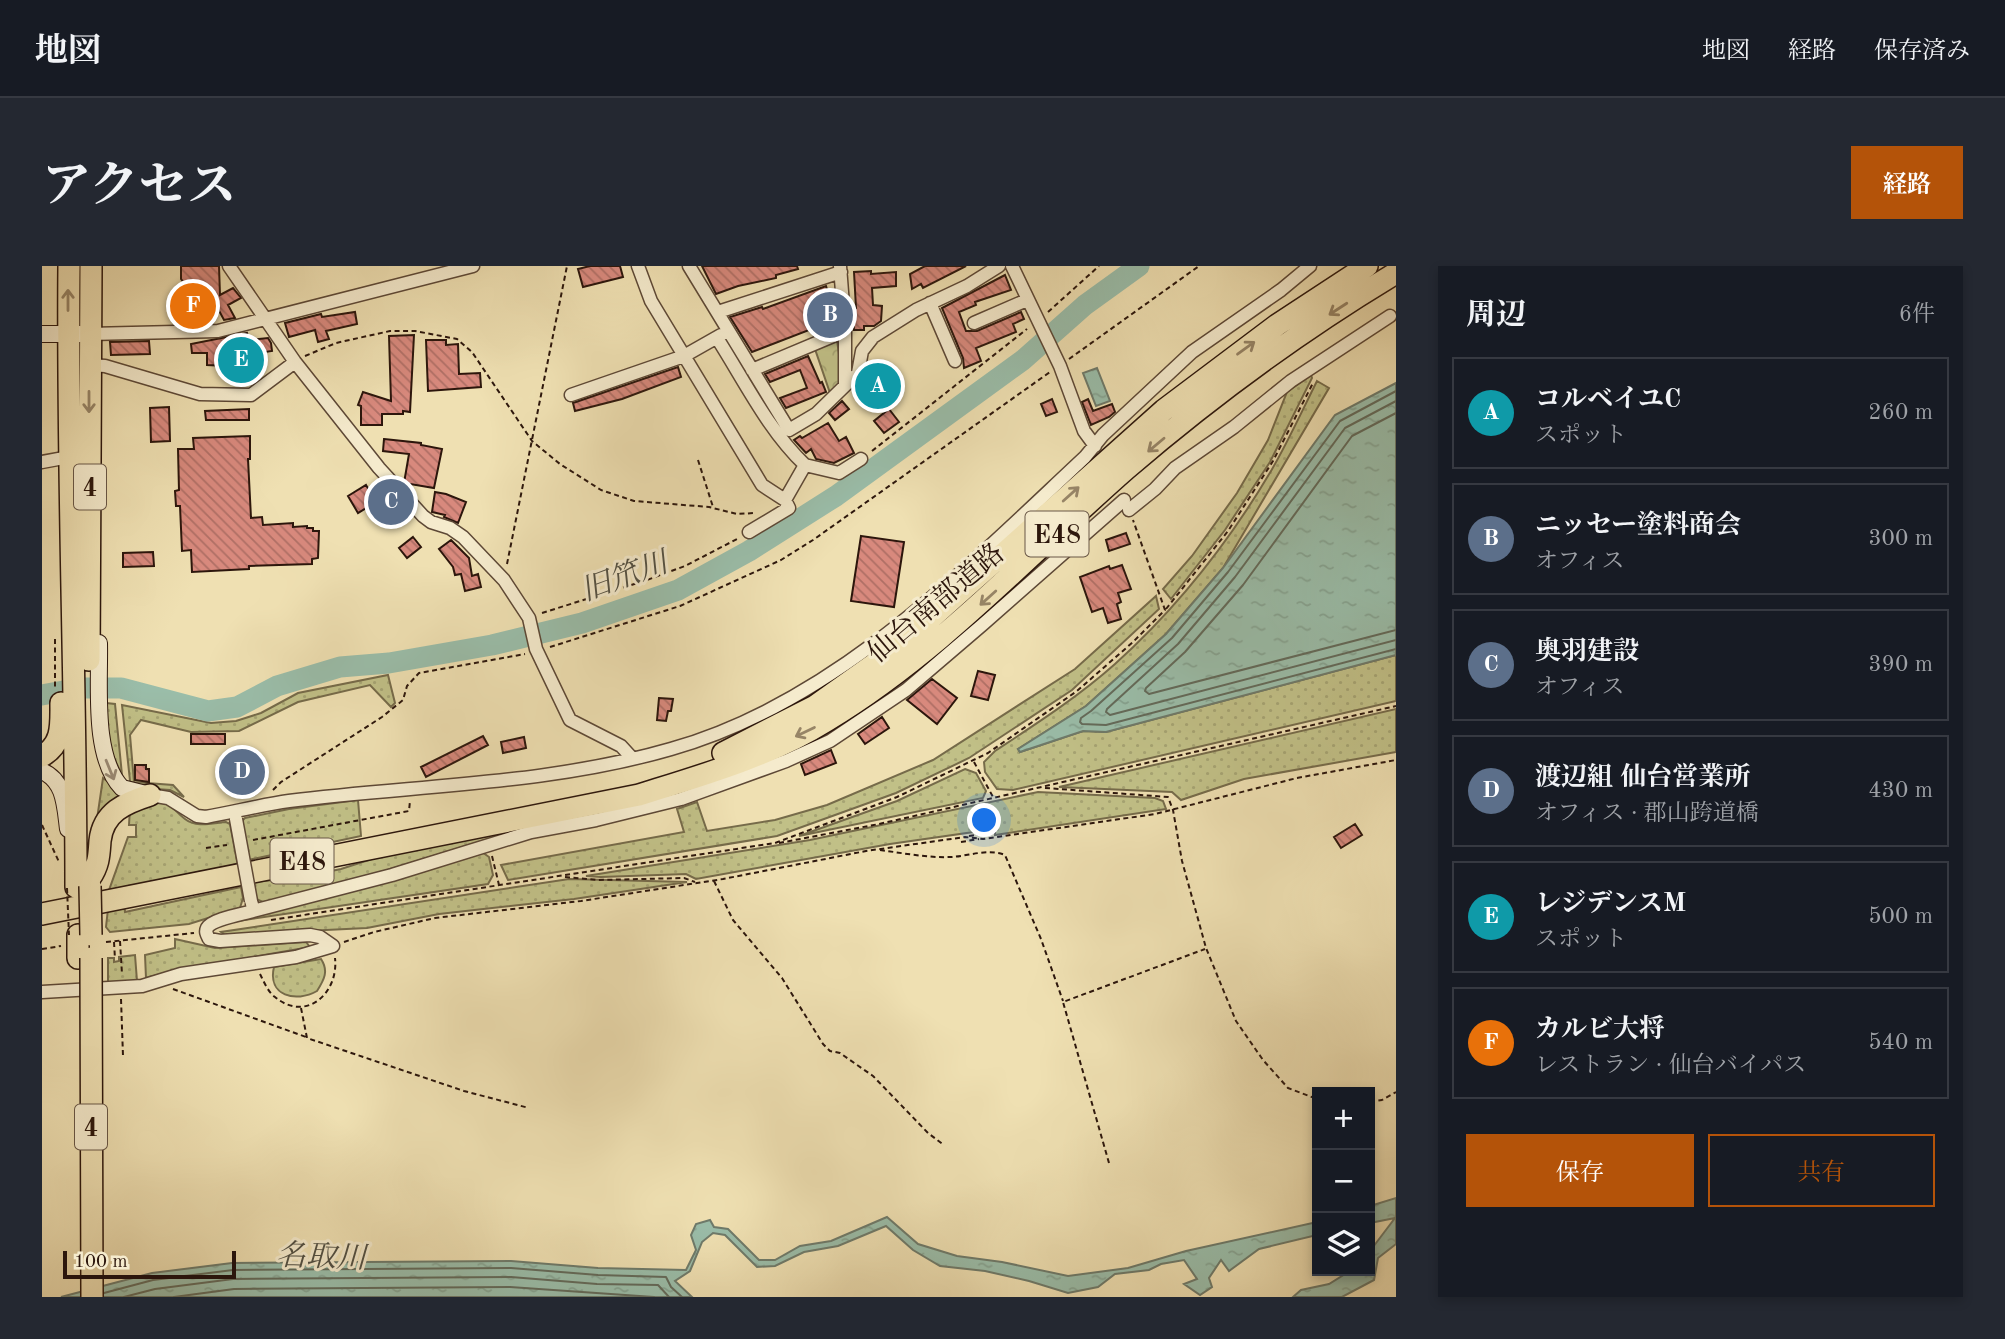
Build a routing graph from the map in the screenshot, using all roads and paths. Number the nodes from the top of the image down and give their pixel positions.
1 (69, 266) edge
2 (91, 266) edge
3 (229, 266) edge
4 (473, 266) edge
5 (567, 266) edge
6 (638, 266) edge
7 (689, 266) edge
8 (999, 266) edge
9 (1012, 266) edge
10 (1099, 266) edge
11 (1199, 266) edge
12 (1310, 266) edge
13 (1367, 266) edge
14 (840, 269) edge
15 (1396, 273) edge
16 (1027, 300) junction
17 (930, 303) junction
18 (718, 313) junction
19 (1390, 316) dead end
20 (264, 320) junction
21 (974, 323) dead end
22 (1038, 324) junction
23 (845, 331) junction
24 (42, 334) edge
25 (79, 334) junction
26 (719, 337) junction
27 (686, 355) junction
28 (955, 361) dead end
29 (295, 362) junction
30 (1059, 363) junction
31 (89, 365) junction
32 (752, 370) junction
33 (1313, 382) dead end
34 (845, 384) junction
35 (571, 395) dead end
36 (532, 441) junction
37 (1095, 446) junction
38 (69, 457) junction
39 (862, 459) joint
40 (698, 460) dead end
41 (42, 462) edge
42 (803, 468) junction
43 (787, 498) junction
44 (1126, 505) junction
45 (713, 508) junction
46 (764, 513) dead end
47 (749, 533) joint
48 (504, 580) junction
49 (1165, 610) junction
50 (528, 616) junction
51 (75, 639) junction
52 (537, 650) junction
53 (55, 694) dead end
54 (1396, 706) edge
55 (82, 721) junction
56 (42, 756) edge
57 (632, 758) junction
58 (974, 760) junction
59 (1396, 760) edge
60 (42, 771) edge
61 (1041, 787) junction
62 (410, 789) junction
63 (150, 796) junction
64 (993, 798) junction
65 (270, 805) junction
66 (563, 810) junction
67 (1172, 810) junction
68 (235, 816) junction
69 (42, 825) edge
70 (996, 832) dead end
71 (965, 837) junction
72 (983, 839) junction
73 (249, 840) dead end
74 (961, 842) dead end
75 (775, 843) junction
76 (228, 844) dead end
77 (490, 846) junction
78 (206, 848) dead end
79 (874, 850) junction
80 (560, 876) junction
81 (713, 880) junction
82 (75, 881) junction
83 (697, 882) junction
84 (499, 886) junction
85 (252, 906) junction
86 (42, 914) edge
87 (268, 920) dead end
88 (206, 932) junction
89 (120, 940) junction
90 (114, 941) junction
91 (81, 944) junction
92 (333, 946) junction
93 (1206, 948) junction
94 (42, 949) edge
95 (115, 959) dead end
96 (255, 964) junction
97 (154, 982) junction
98 (122, 987) junction
99 (42, 992) edge
100 (1063, 1002) junction
101 (301, 1007) junction
102 (307, 1038) junction
103 (123, 1056) dead end
104 (1396, 1092) edge
105 (1312, 1097) edge
106 (1375, 1101) edge
107 (529, 1108) dead end
108 (944, 1145) dead end
109 (1109, 1163) dead end
110 (80, 1297) edge
111 (92, 1297) edge

25 -> 1 highway, 4
2 - 25 highway, 4
3 - 20 street
4 - 20 street
5 - 36 path
6 - 27 street
7 - 18 street
8 - 17 street
9 - 16 street
10 - 22 path
11 - 30 path
12 - 37 street
66 -> 13 highway, 仙台南部道路 / E48
14 - 18 street
14 - 23 street
15 -> 66 highway, 仙台南部道路 / E48
16 - 21 street
16 - 22 street
17 - 28 street
17 - 34 street
18 - 26 street
19 - 44 street
20 - 25 street
20 - 29 street
22 - 30 street
22 - 39 path
23 - 32 street
23 - 34 street
24 - 25 street
25 - 31 highway, 4
25 - 38 highway, 4
26 - 27 street
26 - 32 street
26 - 42 street
27 - 35 street
27 - 43 street
29 - 31 street
29 - 36 path
29 - 48 street
30 - 37 street
30 - 52 path
31 -> 51 highway, 4
32 - 34 street
33 - 49 path
36 - 45 path
36 - 48 path
37 - 57 street
38 - 41 street
38 - 51 highway, 4
39 - 42 street
40 - 45 path
42 - 43 street
43 - 47 street
44 - 49 path
44 - 77 street
45 - 46 path
47 - 50 path
48 - 50 street
49 - 58 path
50 - 52 street
51 - 53 path
51 - 55 highway
51 - 55 street
52 - 57 street
52 - 65 path
54 - 61 path
55 - 56 highway
55 -> 63 street
55 - 82 highway, 4
57 - 62 street
58 - 64 path
58 - 75 path
59 - 67 path
60 - 82 street
61 - 64 path
61 - 67 path
62 - 65 street
62 - 73 path
63 - 68 street
63 - 82 highway
64 - 75 path
65 - 68 street
66 - 86 highway, 仙台南部道路 / E48
67 - 72 path
67 - 93 path
68 - 85 street, bridge
69 - 82 path
70 - 71 path
71 - 72 path
71 - 79 path
72 - 74 path
75 - 80 path
76 - 78 path
77 - 84 path
77 - 85 street
79 - 81 path
79 - 100 path
80 - 83 path
80 - 84 path
81 - 83 path
81 - 108 path
82 - 91 highway, 4, bridge
82 - 91 path, bridge
83 - 92 path
84 - 87 path
85 - 88 street
88 - 89 path
88 - 92 street
89 - 90 path
89 - 98 path
90 - 91 path
90 - 95 path
91 - 94 path
91 - 110 highway, 4
91 - 111 highway, 4, bridge
92 - 96 street
92 - 101 path
93 - 100 path
93 - 105 path
96 - 97 street
96 - 101 path
97 - 98 street
97 - 102 path
98 - 99 street
98 - 103 path
100 - 109 path
101 - 102 path
102 - 107 path
104 - 106 path

